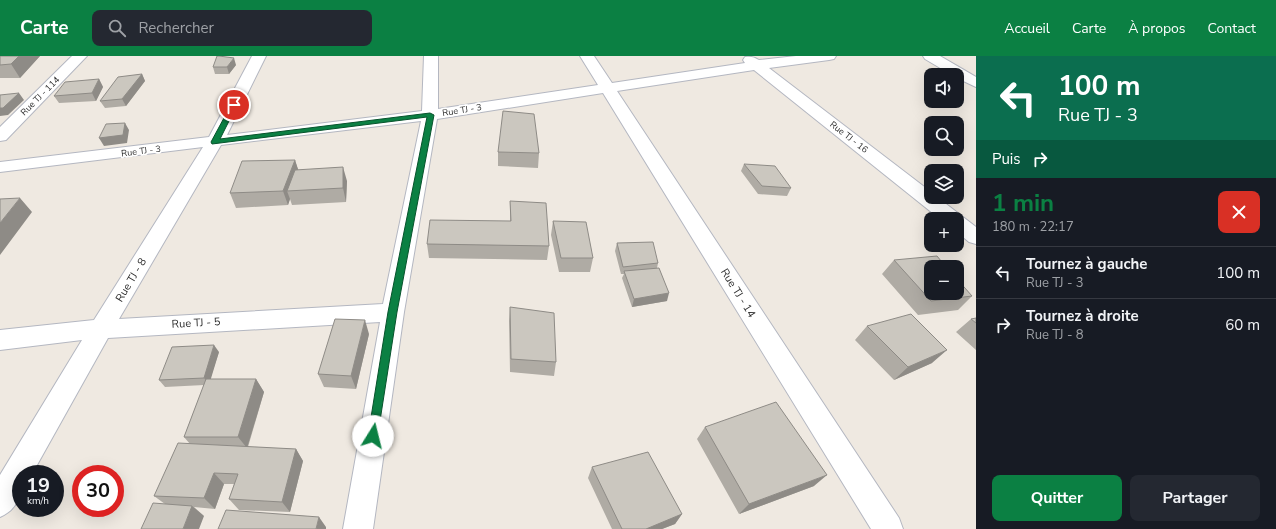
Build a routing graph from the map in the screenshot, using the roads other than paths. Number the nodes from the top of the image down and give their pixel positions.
1 (80, 56) edge
2 (259, 56) edge
3 (431, 56) edge
4 (587, 56) edge
5 (829, 56) edge
6 (930, 56) edge
7 (750, 61) edge
8 (976, 83) edge
9 (608, 88) junction
10 (430, 115) junction
11 (0, 136) edge
12 (215, 142) junction
13 (0, 167) edge
14 (945, 212) edge
15 (964, 228) edge
16 (976, 237) edge
17 (393, 312) junction
18 (101, 329) junction
19 (0, 340) edge
20 (0, 502) edge
21 (358, 529) edge
22 (888, 529) edge

1 - 11 street, Rue TJ - 114
2 - 12 street, Rue TJ - 8
3 - 10 street
4 - 9 street, Rue TJ - 14
5 - 7 street, Rue TJ - 3
6 - 8 street
7 - 9 street, Rue TJ - 3
7 - 14 street, Rue TJ - 16
9 - 10 street, Rue TJ - 3
9 - 22 street, Rue TJ - 14
10 - 12 street, Rue TJ - 3
10 - 17 street
12 - 13 street, Rue TJ - 3
12 - 18 street, Rue TJ - 8
15 - 16 street
17 - 18 street, Rue TJ - 5
17 - 21 street
18 - 19 street, Rue TJ - 5
18 - 20 street, Rue TJ - 8

